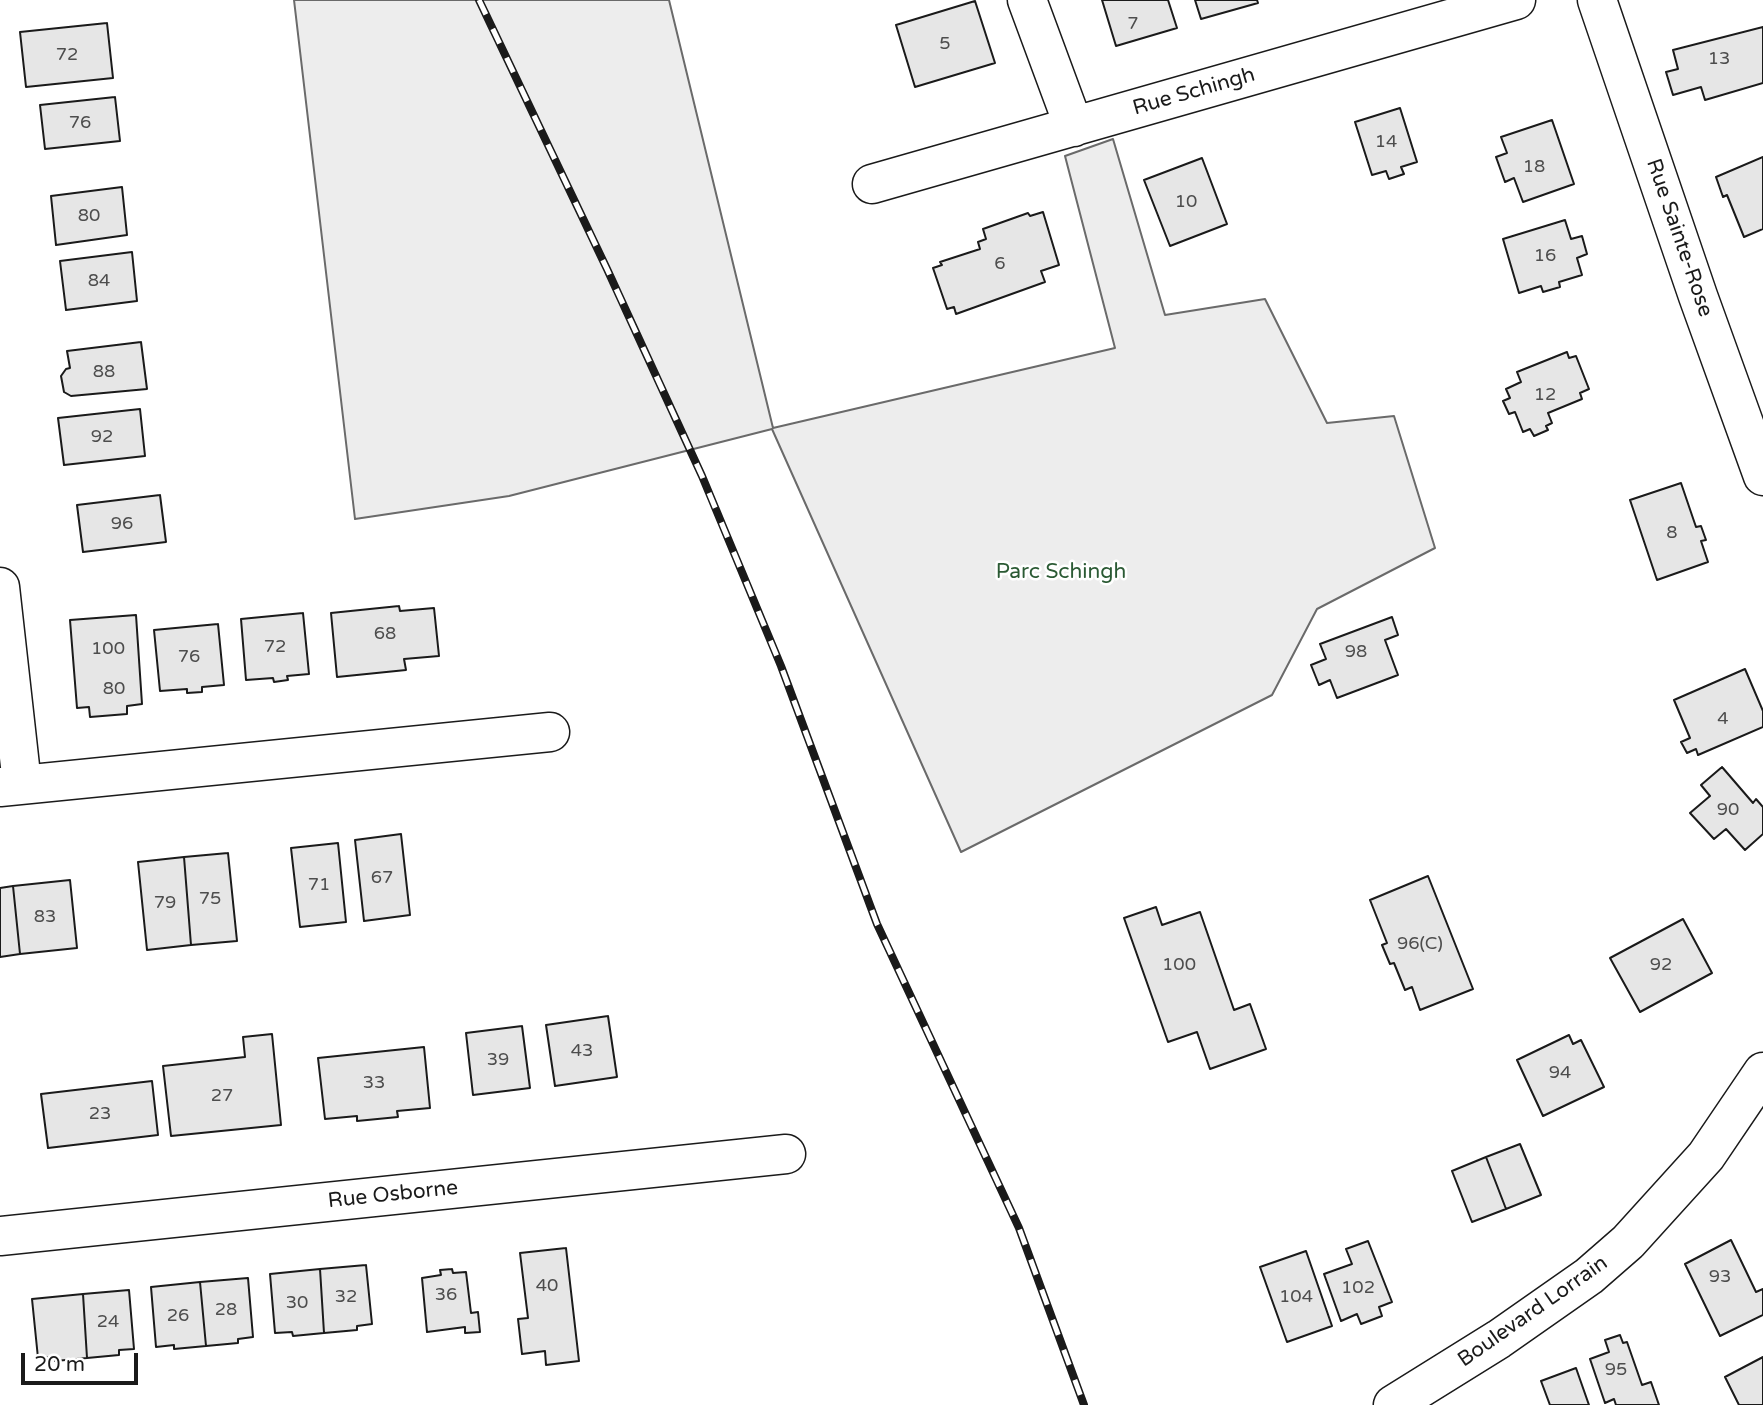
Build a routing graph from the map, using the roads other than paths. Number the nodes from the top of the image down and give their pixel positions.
1 (1027, 0) edge
2 (1516, 0) edge
3 (1597, 0) edge
4 (1074, 127) junction
5 (872, 184) dead end
6 (1763, 475) edge
7 (0, 587) edge
8 (550, 732) dead end
9 (11, 785) edge
10 (1763, 1072) edge
11 (786, 1154) dead end
12 (0, 1236) edge
13 (1393, 1405) edge

1 - 4 street
2 - 4 street, Rue Schingh
3 - 6 street, Rue Sainte-Rose
4 - 5 street, Rue Schingh
7 - 9 street
8 - 9 street
10 - 13 street, Boulevard Lorrain
11 - 12 street, Rue Osborne

